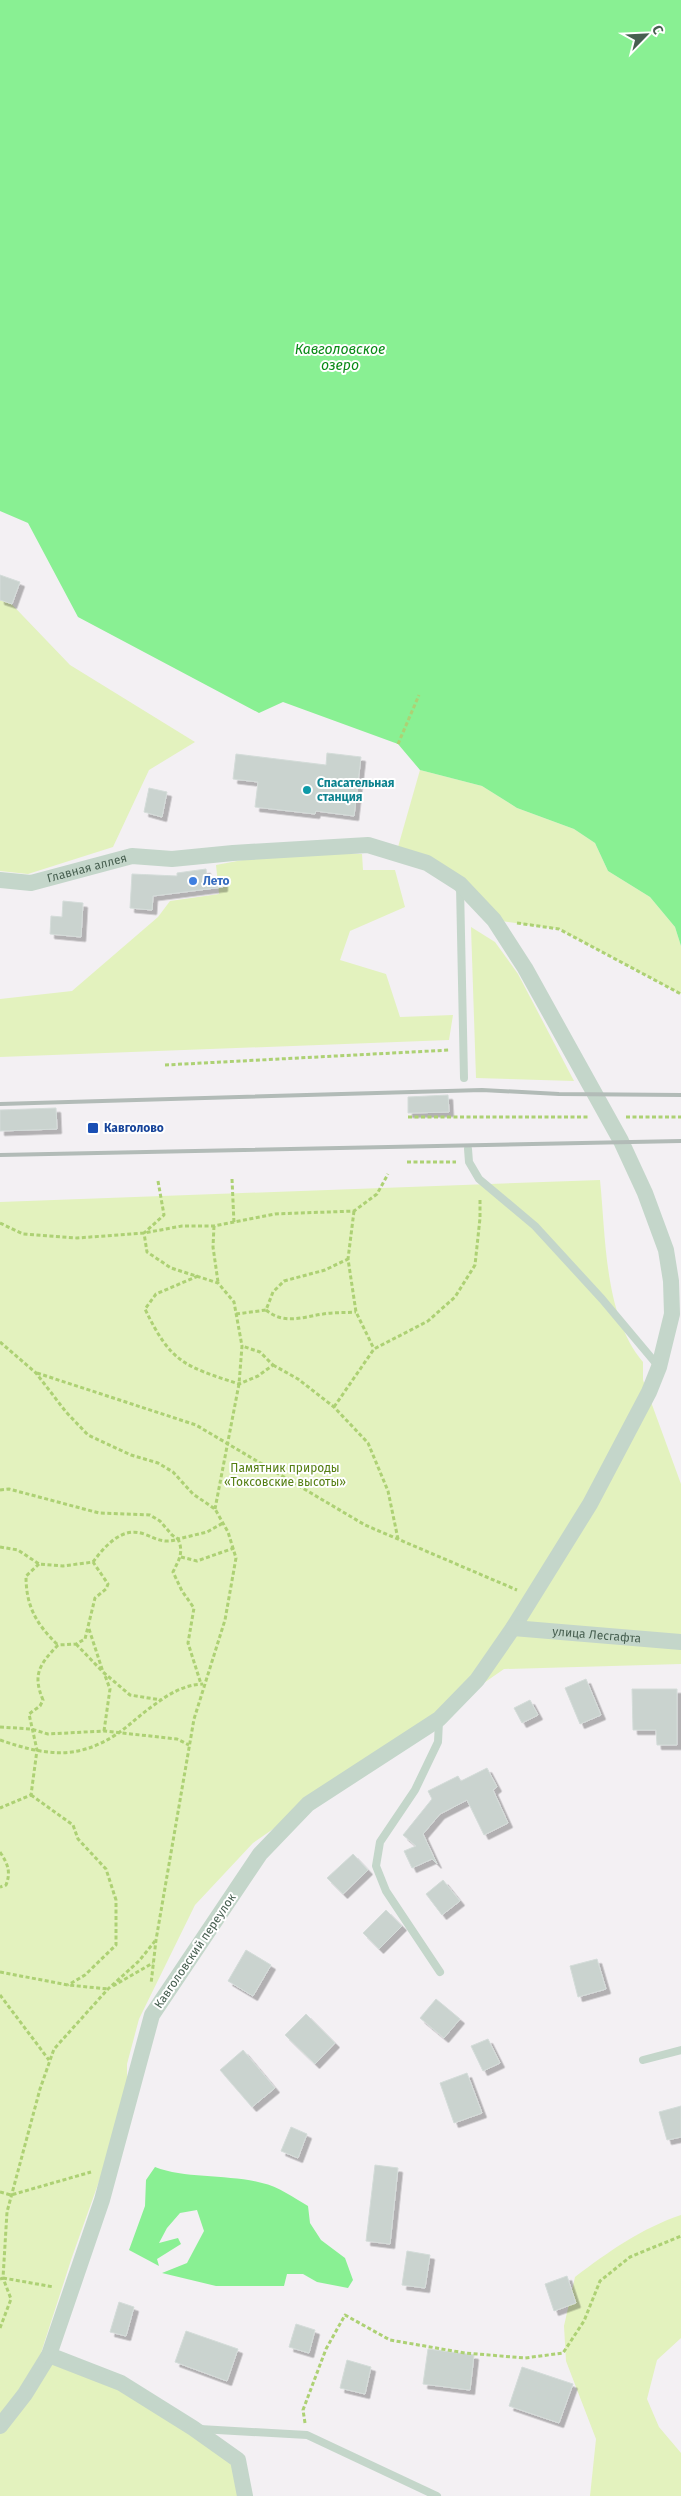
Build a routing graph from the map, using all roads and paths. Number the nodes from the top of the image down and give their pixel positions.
1 (419, 695) dead end
2 (398, 744) dead end
3 (0, 880) edge
4 (460, 884) junction
5 (494, 920) junction
6 (681, 994) edge
7 (463, 1049) junction
8 (165, 1065) dead end
9 (464, 1078) dead end
10 (681, 1116) edge
11 (408, 1117) dead end
12 (608, 1117) junction
13 (468, 1149) dead end
14 (407, 1162) dead end
15 (469, 1162) junction
16 (388, 1174) dead end
17 (232, 1179) dead end
18 (480, 1180) junction
19 (158, 1181) dead end
20 (354, 1211) junction
21 (0, 1223) edge
22 (234, 1223) junction
23 (214, 1226) junction
24 (144, 1233) junction
25 (348, 1259) junction
26 (198, 1276) junction
27 (218, 1282) junction
28 (266, 1310) junction
29 (356, 1312) junction
30 (677, 1312) edge
31 (236, 1314) junction
32 (0, 1342) edge
33 (242, 1346) junction
34 (374, 1350) junction
35 (273, 1365) junction
36 (658, 1367) junction
37 (36, 1372) junction
38 (239, 1384) junction
39 (334, 1407) junction
40 (227, 1444) junction
41 (0, 1490) edge
42 (215, 1509) junction
43 (224, 1524) junction
44 (178, 1539) junction
45 (398, 1539) junction
46 (0, 1547) edge
47 (234, 1548) junction
48 (181, 1557) junction
49 (93, 1562) junction
50 (40, 1564) junction
51 (531, 1596) junction
52 (513, 1628) junction
53 (89, 1629) junction
54 (681, 1642) edge
55 (76, 1644) junction
56 (58, 1646) junction
57 (103, 1672) junction
58 (204, 1684) junction
59 (161, 1700) junction
60 (439, 1719) junction
61 (0, 1727) edge
62 (31, 1729) junction
63 (104, 1731) junction
64 (118, 1734) junction
65 (0, 1740) edge
66 (189, 1744) junction
67 (37, 1750) junction
68 (31, 1795) junction
69 (0, 1808) edge
70 (0, 1852) edge
71 (0, 1887) edge
72 (156, 1940) junction
73 (153, 1963) junction
74 (0, 1972) edge
75 (440, 1972) dead end
76 (68, 1985) junction
77 (108, 1988) junction
78 (0, 1995) edge
79 (152, 2015) junction
80 (681, 2050) edge
81 (643, 2060) dead end
82 (50, 2061) junction
83 (111, 2167) junction
84 (0, 2192) edge
85 (12, 2195) junction
86 (681, 2236) edge
87 (1, 2278) edge
88 (71, 2290) junction
89 (0, 2328) edge
90 (49, 2355) junction
91 (0, 2426) edge
92 (193, 2428) junction
93 (307, 2435) junction
94 (245, 2496) edge
95 (437, 2496) edge

1 - 2 path
3 - 4 street, Главная аллея
4 - 5 street, Главная аллея
4 - 7 lane
5 - 6 path
5 - 12 street, Главная аллея
7 - 8 path
7 - 9 lane
10 - 12 path
11 - 12 path
12 - 30 street, Кавголовский переулок
13 - 15 lane
14 - 15 path
15 - 18 lane
16 - 20 path
17 - 22 path
18 - 34 path
18 - 36 lane
19 - 24 path
20 - 22 path
20 - 25 path
21 - 24 path
22 - 23 path
23 - 24 path
23 - 27 path
24 - 26 path
25 - 28 path
25 - 29 path
26 - 27 path
26 - 38 path
27 - 31 path
28 - 29 path
28 - 31 path
29 - 34 path
30 - 36 street, Кавголовский переулок
31 - 33 path
32 - 37 path
33 - 35 path
33 - 38 path
34 - 39 path
35 - 38 path
35 - 39 path
36 - 51 street, Кавголовский переулок
37 - 40 path
37 - 42 path
38 - 40 path
39 - 45 path
40 - 42 path
40 - 45 path
41 - 44 path
42 - 43 path
43 - 44 path
43 - 47 path
44 - 48 path
44 - 49 path
45 - 51 path
46 - 50 path
47 - 48 path
47 - 58 path
48 - 58 path
49 - 50 path
49 - 53 path
50 - 56 path
51 - 52 street, Кавголовский переулок
52 - 54 street, улица Лесгафта
52 - 60 street, Кавголовский переулок
53 - 55 path
53 - 57 path
55 - 56 path
55 - 57 path
56 - 62 path
57 - 59 path
57 - 63 path
58 - 59 path
58 - 66 path
59 - 64 path
60 - 75 lane
60 - 79 street, Кавголовский переулок
61 - 62 path
62 - 63 path
62 - 67 path
63 - 64 path
64 - 66 path
64 - 67 path
65 - 67 path
66 - 72 path
67 - 68 path
68 - 69 path
68 - 76 path
70 - 71 path
72 - 73 path
72 - 77 path
73 - 77 path
73 - 79 path
74 - 76 path
76 - 77 path
77 - 82 path
78 - 82 path
79 - 83 street, Кавголовский переулок
80 - 81 lane
82 - 85 path
83 - 85 path
83 - 88 street, Кавголовский переулок
84 - 85 path
85 - 87 path
86 - 93 path
87 - 88 path
87 - 89 path
88 - 90 street, Кавголовский переулок
90 - 91 street, Кавголовский переулок
90 - 92 street
92 - 93 lane
92 - 94 street
93 - 95 lane

